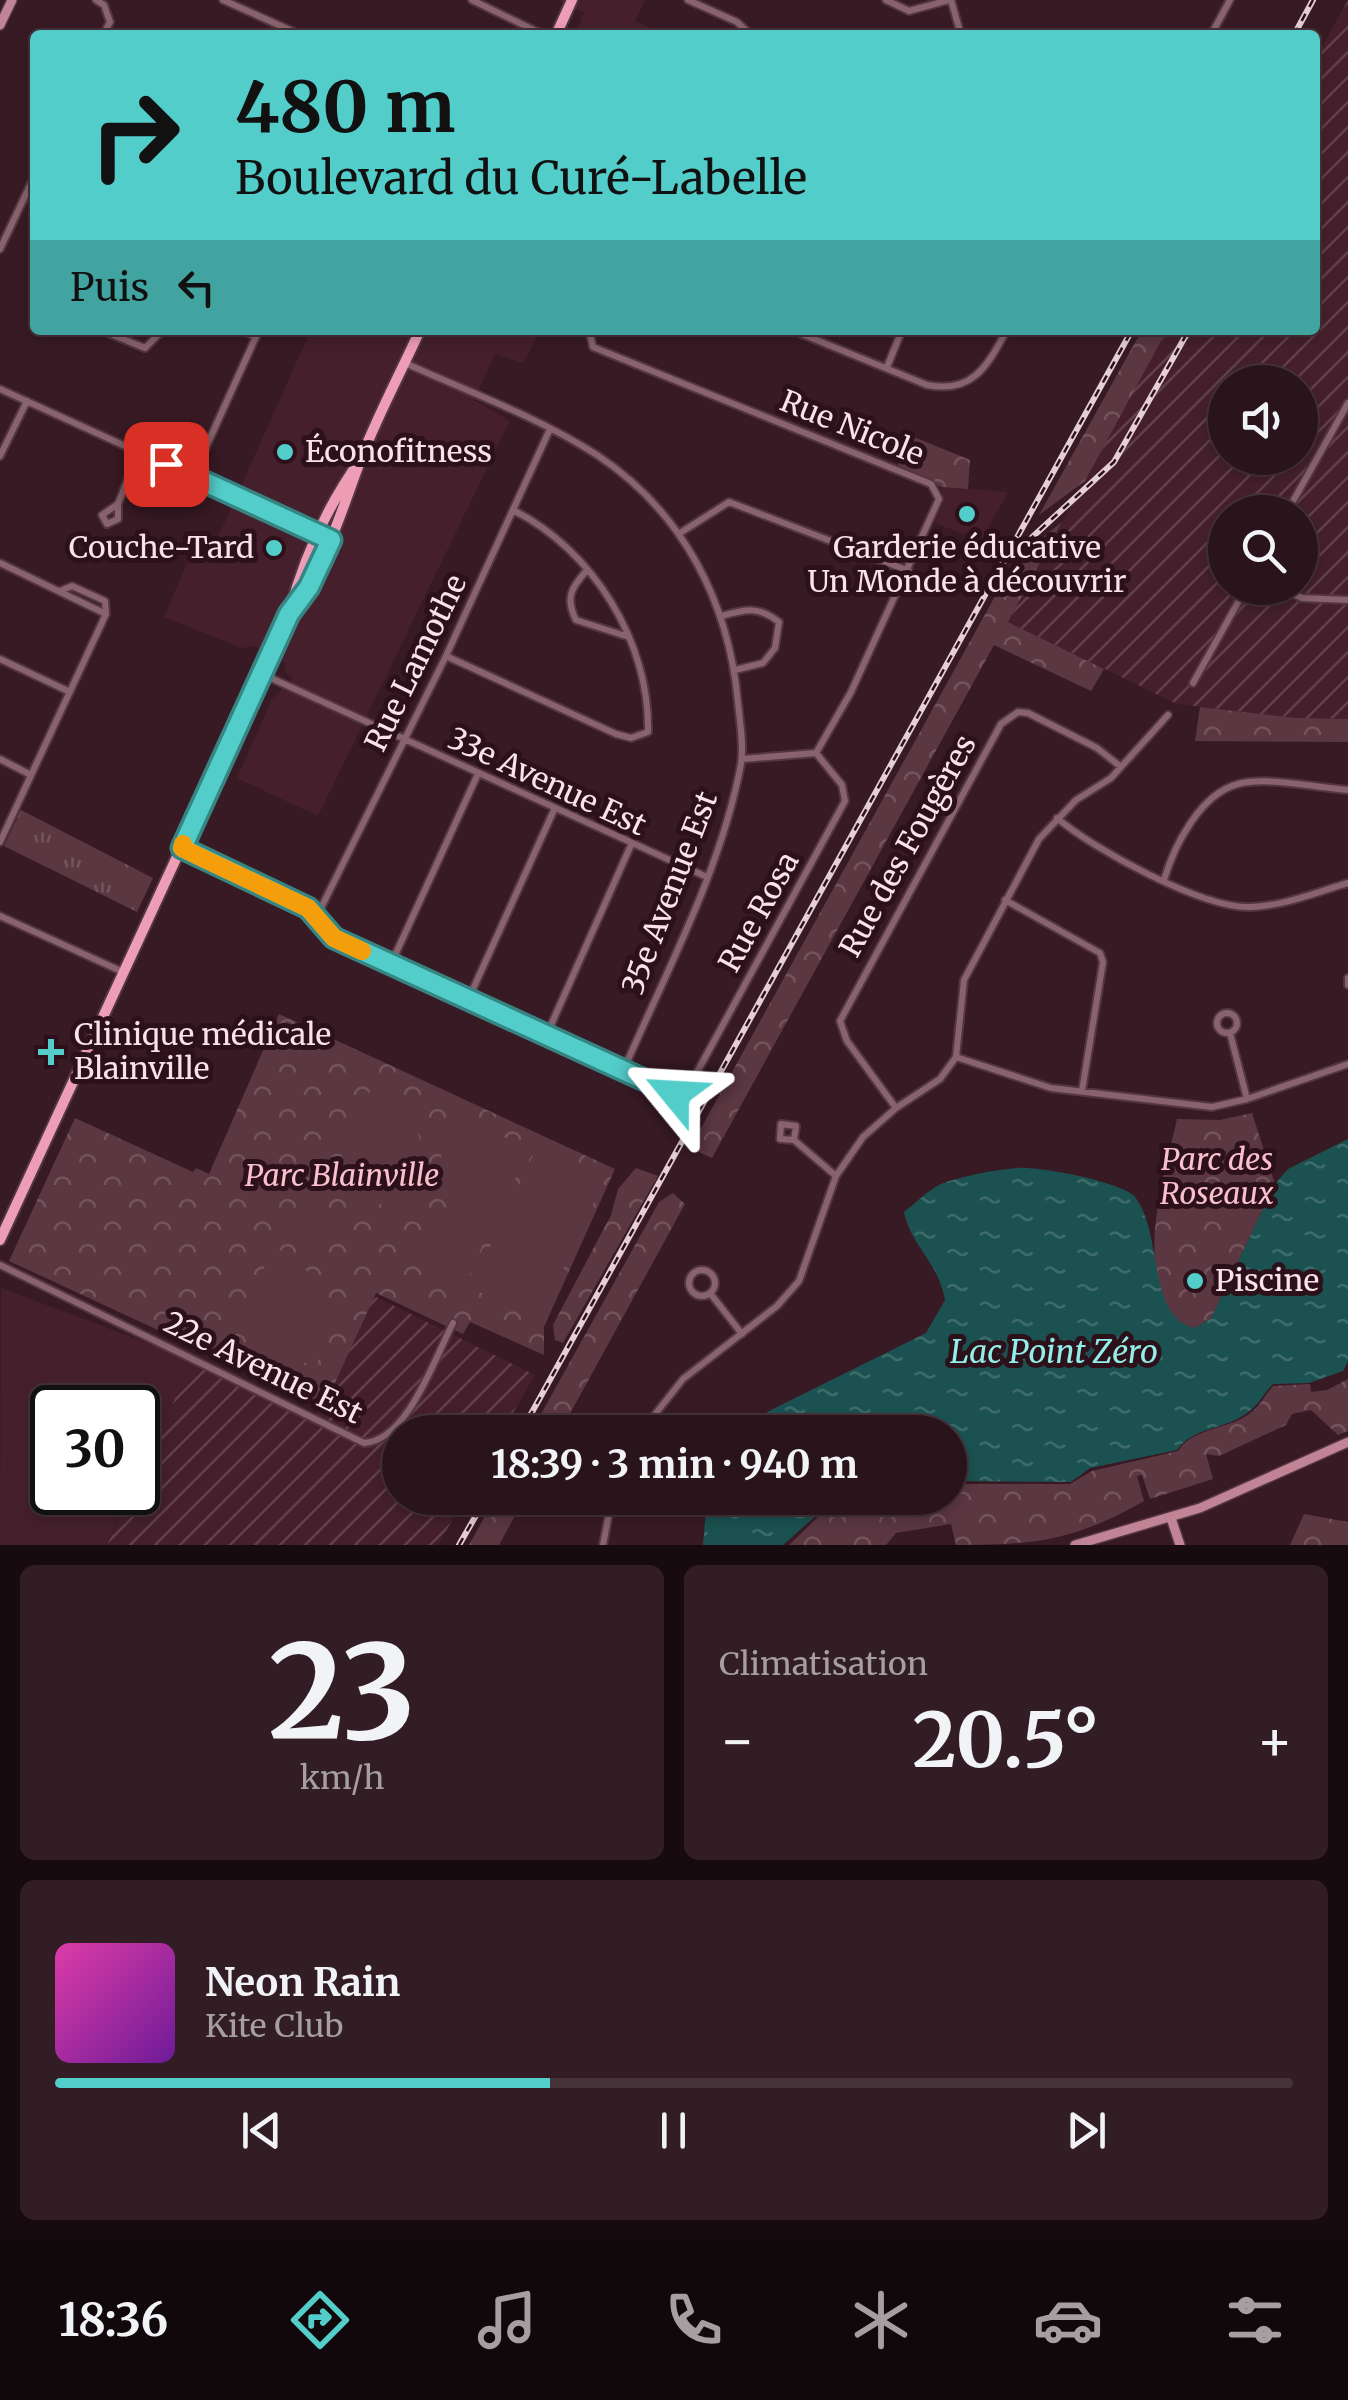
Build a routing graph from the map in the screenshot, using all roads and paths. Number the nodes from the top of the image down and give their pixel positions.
1 (12, 0) edge
2 (96, 0) edge
3 (222, 0) edge
4 (472, 0) edge
5 (572, 0) edge
6 (688, 0) edge
7 (886, 0) edge
8 (950, 0) edge
9 (1230, 0) edge
10 (0, 25) edge
11 (106, 30) edge
12 (290, 30) edge
13 (534, 30) edge
14 (558, 30) edge
15 (746, 30) edge
16 (959, 30) edge
17 (1214, 30) edge
18 (30, 186) edge
19 (0, 249) edge
20 (113, 335) edge
21 (158, 335) edge
22 (258, 335) edge
23 (418, 335) edge
24 (590, 335) edge
25 (811, 335) edge
26 (900, 335) edge
27 (1004, 335) edge
28 (405, 363) junction
29 (886, 368) junction
30 (0, 389) edge
31 (27, 401) junction
32 (1348, 403) edge
33 (550, 429) junction
34 (140, 452) junction
35 (0, 456) edge
36 (361, 459) junction
37 (193, 476) junction
38 (1297, 495) edge
39 (118, 504) dead end
40 (513, 510) junction
41 (680, 533) junction
42 (320, 534) junction
43 (331, 540) junction
44 (0, 563) edge
45 (587, 570) junction
46 (909, 571) junction
47 (1318, 599) edge
48 (1348, 600) edge
49 (1237, 605) edge
50 (289, 614) junction
51 (722, 616) junction
52 (630, 637) junction
53 (446, 656) junction
54 (0, 659) edge
55 (735, 670) junction
56 (262, 674) junction
57 (1193, 683) dead end
58 (70, 692) junction
59 (1168, 715) dead end
60 (404, 740) junction
61 (816, 753) junction
62 (0, 759) edge
63 (742, 759) junction
64 (1121, 767) junction
65 (31, 775) junction
66 (477, 776) junction
67 (1348, 790) edge
68 (554, 810) junction
69 (1058, 818) junction
70 (0, 842) edge
71 (631, 845) junction
72 (182, 848) junction
73 (707, 877) junction
74 (1164, 880) junction
75 (1348, 883) edge
76 (1005, 900) junction
77 (318, 914) junction
78 (0, 916) edge
79 (391, 964) junction
80 (124, 973) junction
81 (469, 998) junction
82 (1230, 1032) dead end
83 (547, 1034) junction
84 (956, 1057) junction
85 (1348, 1064) edge
86 (624, 1068) junction
87 (1082, 1090) junction
88 (1248, 1100) junction
89 (896, 1108) junction
90 (794, 1140) dead end
91 (836, 1176) junction
92 (0, 1240) edge
93 (0, 1265) edge
94 (710, 1293) junction
95 (453, 1324) dead end
96 (742, 1334) junction
97 (655, 1415) edge
98 (1348, 1442) edge
99 (609, 1515) edge
100 (1171, 1518) junction
101 (603, 1545) edge
102 (1075, 1545) edge
103 (1180, 1545) edge

1 - 10 street
2 - 11 street
3 - 12 street
4 - 13 street
5 - 14 main road
6 - 15 street
7 - 8 street
8 - 16 street
9 - 17 street
18 - 19 street
20 - 21 street
22 - 37 street
23 - 28 main road
24 - 46 street, Rue Nicole
25 - 29 street
26 - 29 street
27 - 29 street
28 - 33 street, 35e Avenue Est
28 - 36 main road
30 - 31 street
31 - 34 street
31 - 35 street
32 - 38 street
33 - 40 street, Rue Lamothe
33 - 41 street, 35e Avenue Est
34 - 37 street
34 - 39 street
36 - 42 main road
36 - 43 main road
37 - 42 street
40 - 45 street
40 - 53 street, Rue Lamothe
41 - 46 street
41 - 51 street, 35e Avenue Est
42 - 43 street
42 - 50 main road
43 - 50 main road
44 - 58 street
45 - 52 street
45 - 52 street
46 - 61 street, Rue Nicole
47 - 48 street
49 - 57 street
50 - 56 main road
51 - 55 street, 35e Avenue Est
51 - 55 street
52 - 53 street
53 - 60 street, Rue Lamothe
54 - 58 street
55 - 63 street, 35e Avenue Est
56 - 60 street, 33e Avenue Est
56 - 72 main road
58 - 65 street
59 - 64 street
60 - 66 street, 33e Avenue Est
60 - 77 street, Rue Lamothe
61 - 63 street
61 - 86 street, Rue Rosa
62 - 65 street
63 - 73 street, 35e Avenue Est
64 - 69 street
64 - 89 street, Rue des Fougères
65 - 70 street
66 - 68 street, 33e Avenue Est
66 - 79 street
67 - 74 street
68 - 71 street, 33e Avenue Est
68 - 81 street
69 - 74 street
69 - 76 street
71 - 73 street, 33e Avenue Est
71 - 83 street
72 - 77 street
72 - 80 main road
73 - 86 street, 35e Avenue Est
74 - 75 street
76 - 84 street
76 - 87 street
77 - 79 street
78 - 80 street
79 - 81 street
80 - 92 main road
81 - 83 street
82 - 88 street
83 - 86 street
84 - 87 street
84 - 89 street
85 - 88 street
87 - 88 street
89 - 91 street
90 - 91 street
91 - 96 street
93 - 95 street, 22e Avenue Est
94 - 94 street
94 - 96 street
96 - 97 street
98 - 100 street
99 - 101 street
100 - 102 street
100 - 103 street

